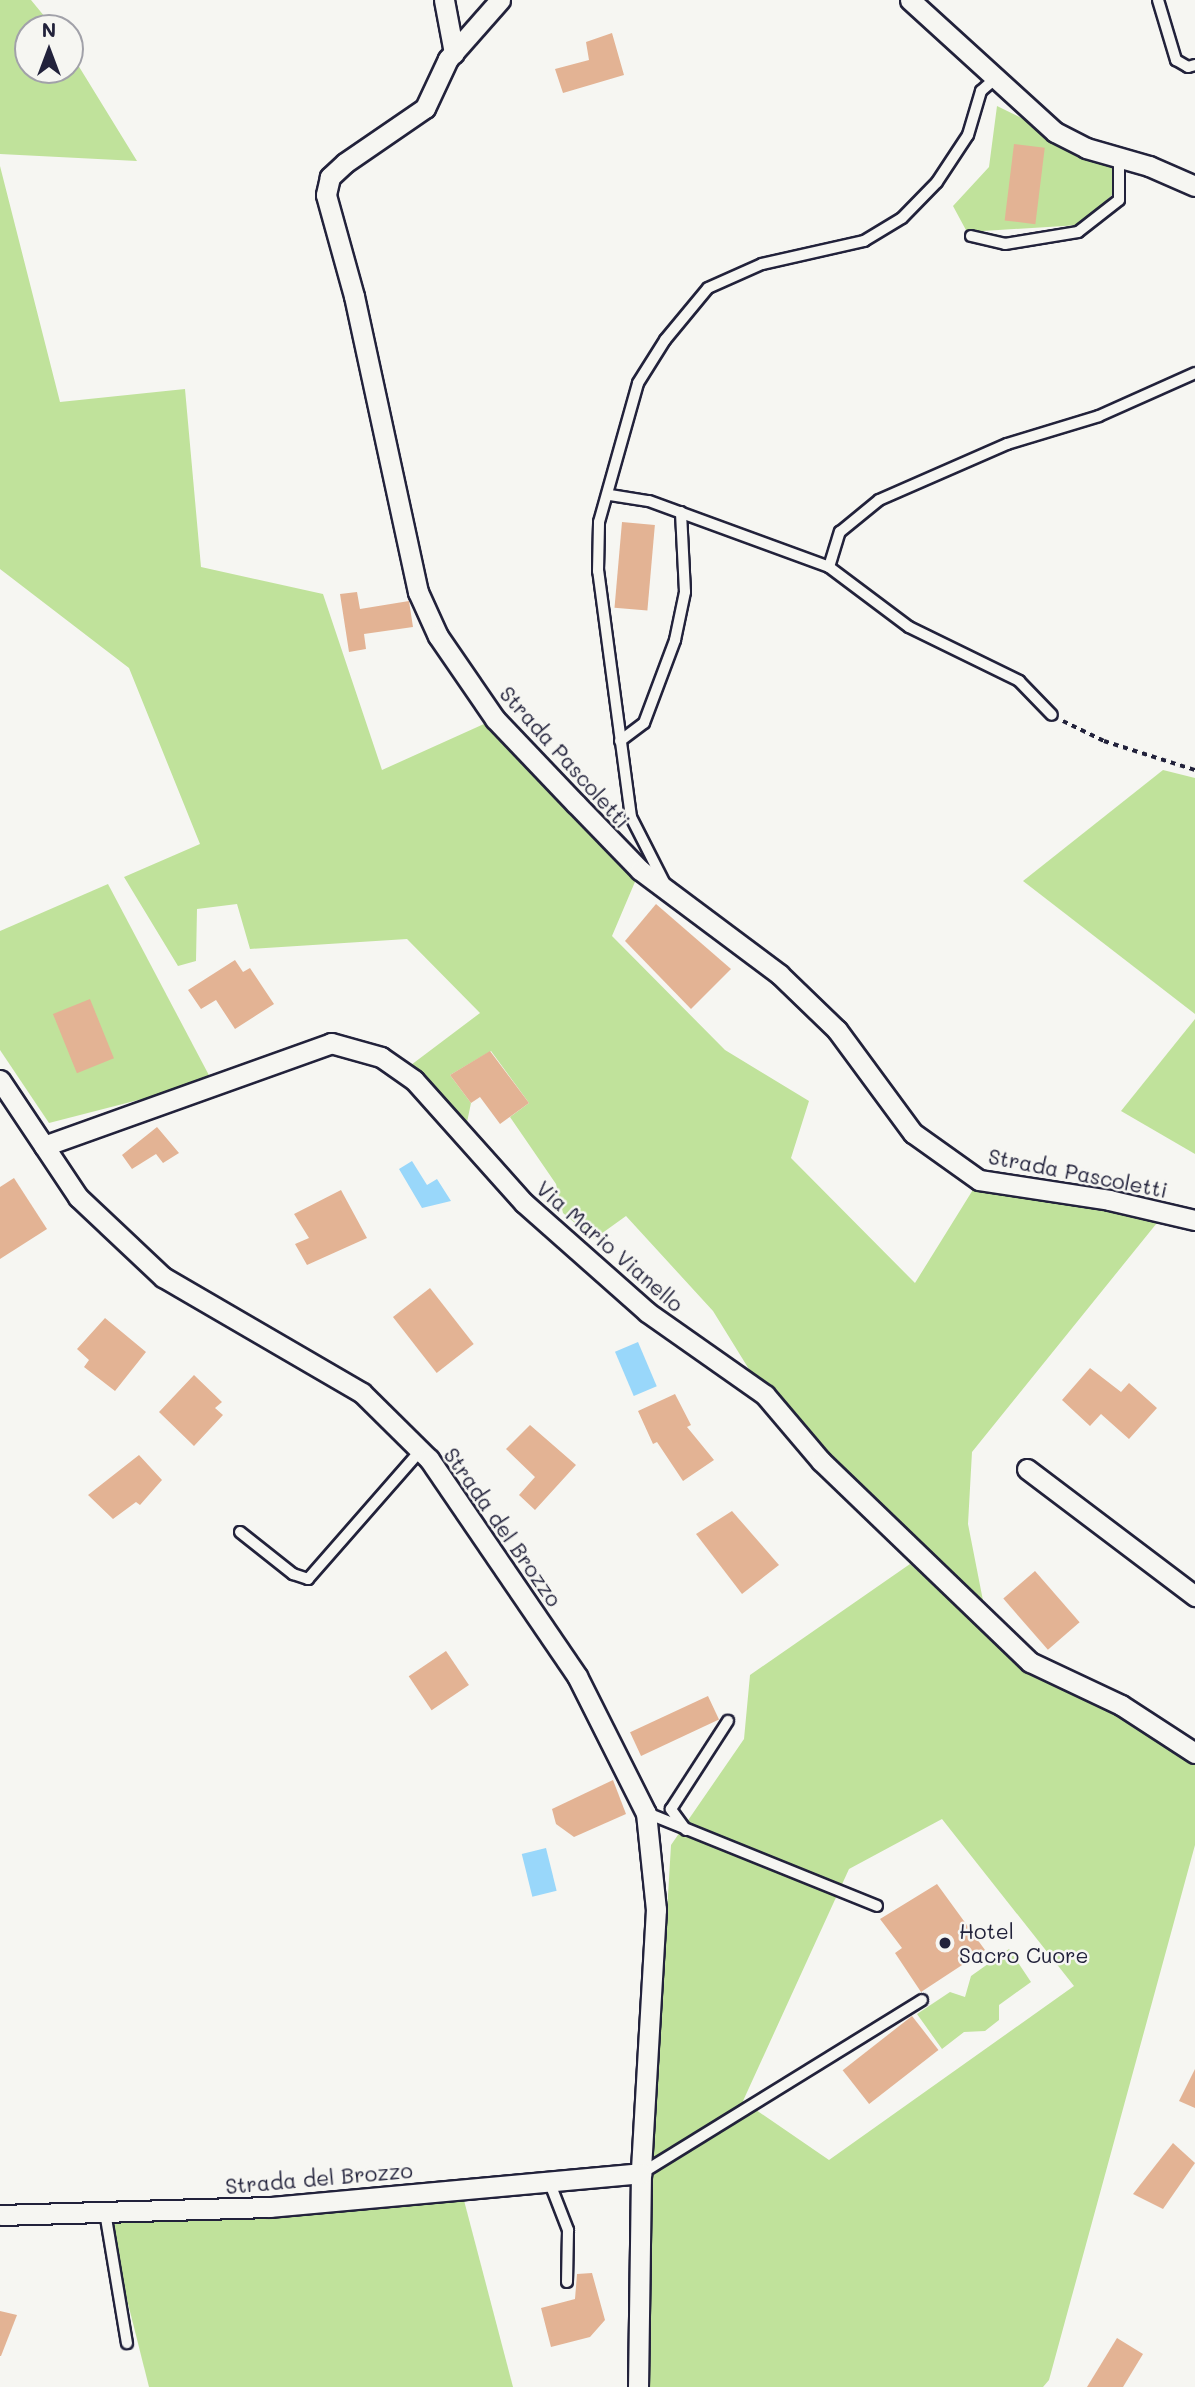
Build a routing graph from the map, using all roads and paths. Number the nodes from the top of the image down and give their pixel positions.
1 (444, 0) edge
2 (500, 0) edge
3 (910, 0) edge
4 (1158, 0) edge
5 (454, 52) junction
6 (1195, 65) edge
7 (997, 78) junction
8 (1119, 157) junction
9 (1195, 186) edge
10 (971, 236) dead end
11 (1195, 373) edge
12 (610, 495) junction
13 (681, 512) junction
14 (829, 567) junction
15 (1052, 715) joint
16 (620, 741) junction
17 (1195, 771) edge
18 (668, 892) junction
19 (0, 1080) edge
20 (44, 1146) junction
21 (1195, 1220) edge
22 (421, 1450) junction
23 (1027, 1469) dead end
24 (240, 1532) dead end
25 (1195, 1596) edge
26 (728, 1721) dead end
27 (1195, 1754) edge
28 (646, 1813) junction
29 (686, 1830) junction
30 (877, 1906) dead end
31 (922, 2000) dead end
32 (641, 2173) junction
33 (549, 2180) junction
34 (105, 2212) junction
35 (0, 2215) edge
36 (567, 2281) dead end
37 (127, 2343) dead end
38 (638, 2387) edge

1 - 5 street
2 - 5 street, Strada Pascoletti
3 - 7 street
4 - 6 lane
5 - 18 street, Strada Pascoletti
7 - 8 street
7 - 12 lane
8 - 9 street
8 - 10 lane
11 - 14 lane
12 - 13 lane
12 - 16 lane
13 - 14 lane
13 - 16 lane
14 - 15 lane
15 - 17 path
16 - 18 lane
18 - 21 street, Strada Pascoletti
19 - 20 street, Strada del Brozzo
20 - 22 street, Strada del Brozzo
20 - 27 street, Via Mario Vianello
22 - 24 lane
22 - 28 street, Strada del Brozzo
23 - 25 street
26 - 29 lane
28 - 29 lane
28 - 32 street, Strada del Brozzo
29 - 30 lane
31 - 32 lane
32 - 33 street, Strada del Brozzo
32 - 38 street, Strada del Brozzo
33 - 34 street, Strada del Brozzo
33 - 36 lane
34 - 35 street, Strada del Brozzo
34 - 37 lane

